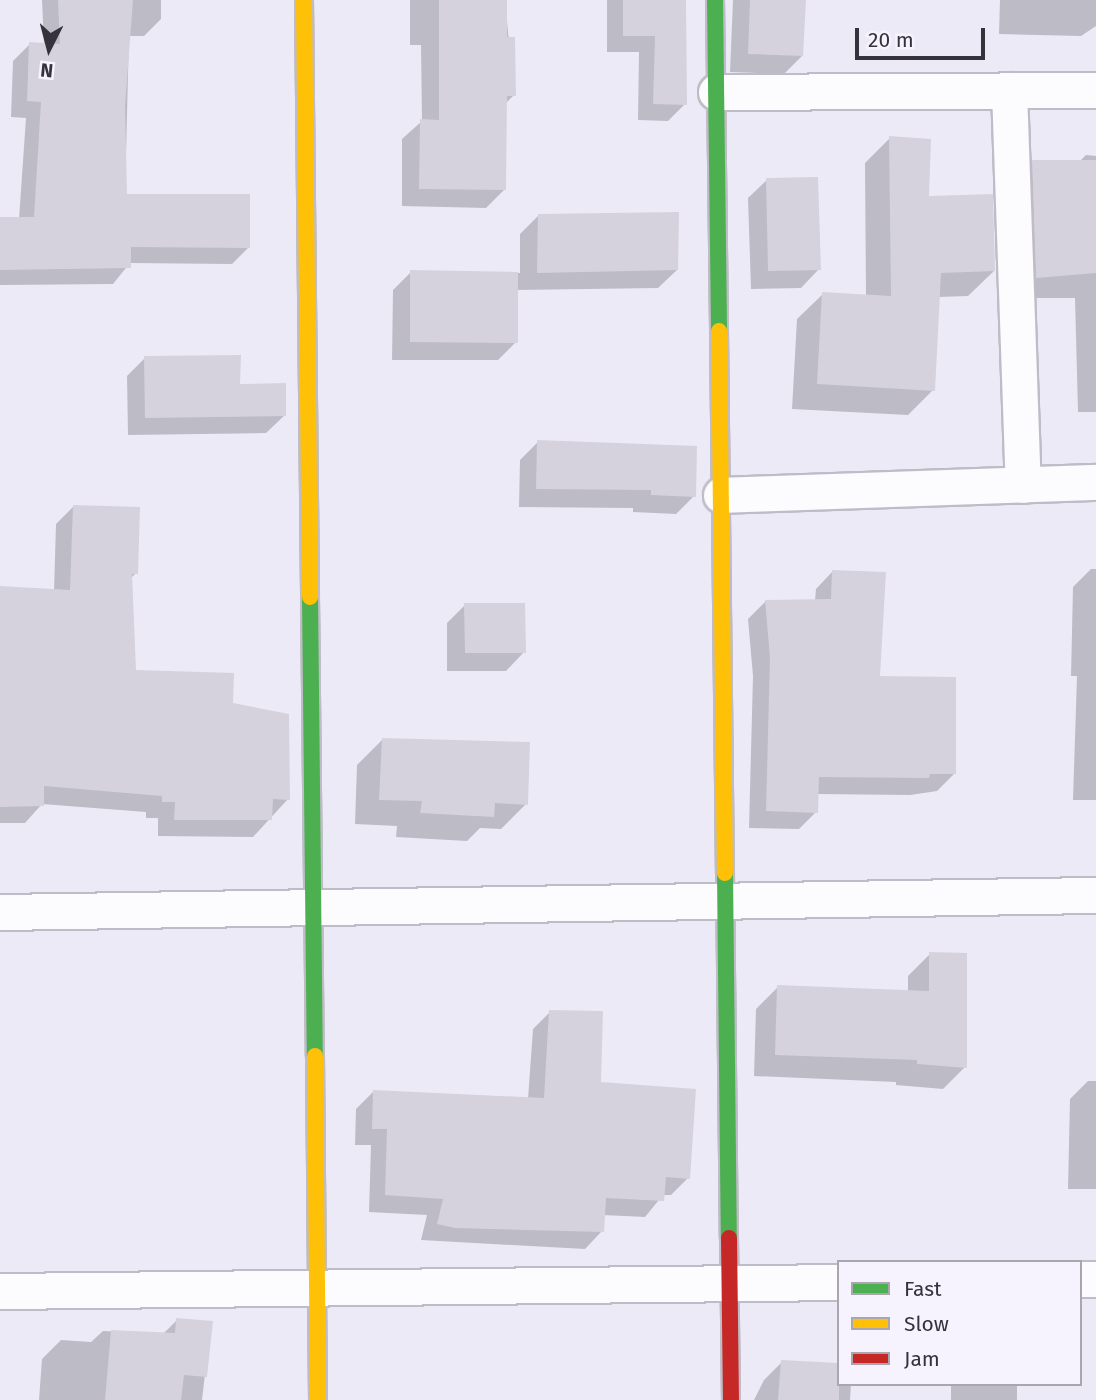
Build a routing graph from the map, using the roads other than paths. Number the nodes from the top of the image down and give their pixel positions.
1 (304, 0) edge
2 (715, 0) edge
3 (1009, 90) junction
4 (1096, 90) edge
5 (716, 92) junction
6 (1096, 482) edge
7 (1023, 485) junction
8 (721, 495) junction
9 (1096, 895) edge
10 (725, 901) junction
11 (313, 907) junction
12 (0, 912) edge
13 (837, 1282) edge
14 (730, 1283) junction
15 (317, 1287) junction
16 (0, 1291) edge
17 (318, 1400) edge
18 (731, 1400) edge

1 - 11 street
2 - 5 street
3 - 4 street
3 - 5 street
3 - 7 street
5 - 8 street
6 - 7 street
7 - 8 street
8 - 10 street
9 - 10 street
10 - 11 street
10 - 14 street
11 - 12 street
11 - 15 street
13 - 14 street
14 - 15 street
14 - 18 street
15 - 16 street
15 - 17 street

